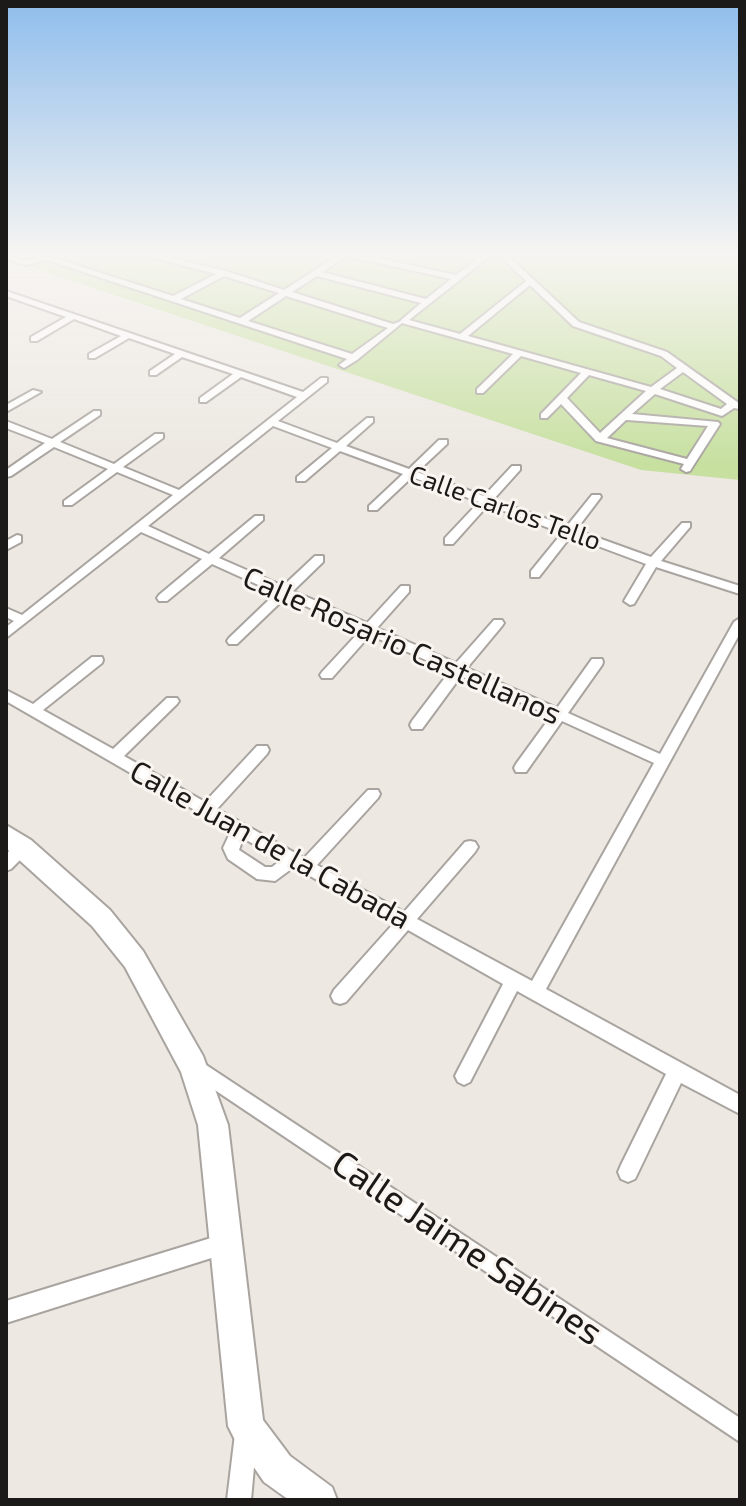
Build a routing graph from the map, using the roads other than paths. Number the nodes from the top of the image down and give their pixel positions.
1 (61, 323) edge
2 (94, 323) edge
3 (248, 323) edge
4 (381, 323) edge
5 (400, 323) edge
6 (411, 323) edge
7 (479, 323) edge
8 (575, 323) edge
9 (394, 327) junction
10 (129, 335) junction
11 (462, 337) junction
12 (34, 339) dead end
13 (182, 353) junction
14 (519, 353) junction
15 (92, 356) dead end
16 (354, 358) junction
17 (344, 365) dead end
18 (683, 368) junction
19 (587, 372) junction
20 (153, 373) dead end
21 (240, 373) junction
22 (324, 380) dead end
23 (653, 390) junction
24 (480, 391) dead end
25 (36, 392) dead end
26 (305, 396) junction
27 (561, 398) junction
28 (203, 400) dead end
29 (737, 406) edge
30 (6, 409) edge
31 (97, 413) dead end
32 (722, 413) junction
33 (544, 416) dead end
34 (627, 417) junction
35 (370, 420) dead end
36 (271, 422) junction
37 (6, 424) edge
38 (715, 424) junction
39 (159, 436) dead end
40 (600, 439) junction
41 (443, 442) dead end
42 (53, 443) junction
43 (340, 447) junction
44 (516, 468) dead end
45 (117, 469) junction
46 (410, 473) junction
47 (7, 474) edge
48 (301, 479) dead end
49 (180, 494) junction
50 (596, 497) dead end
51 (488, 501) junction
52 (68, 503) dead end
53 (373, 508) dead end
54 (259, 518) dead end
55 (686, 525) dead end
56 (142, 528) junction
57 (568, 531) junction
58 (449, 541) dead end
59 (209, 559) junction
60 (319, 559) dead end
61 (653, 562) junction
62 (535, 574) dead end
63 (405, 589) dead end
64 (740, 590) edge
65 (283, 592) junction
66 (163, 598) dead end
67 (630, 601) dead end
68 (6, 612) edge
69 (23, 620) junction
70 (740, 622) edge
71 (498, 623) dead end
72 (365, 629) junction
73 (6, 634) edge
74 (233, 641) dead end
75 (97, 660) dead end
76 (597, 662) dead end
77 (458, 670) junction
78 (327, 675) dead end
79 (6, 695) edge
80 (172, 701) dead end
81 (33, 711) junction
82 (558, 717) junction
83 (417, 725) dead end
84 (262, 750) dead end
85 (114, 757) junction
86 (663, 761) junction
87 (521, 768) dead end
88 (373, 794) dead end
89 (207, 810) junction
90 (239, 829) junction
91 (470, 847) dead end
92 (12, 849) edge
93 (300, 862) junction
94 (404, 921) junction
95 (514, 980) junction
96 (535, 992) junction
97 (340, 996) dead end
98 (193, 1066) junction
99 (678, 1070) junction
100 (464, 1076) dead end
101 (740, 1105) edge
102 (628, 1172) dead end
103 (224, 1244) junction
104 (6, 1312) edge
105 (246, 1426) junction
106 (740, 1431) edge
107 (239, 1500) edge
108 (319, 1500) edge

1 - 12 street
2 - 10 street
3 - 16 street
4 - 9 street
5 - 9 street
6 - 11 street
7 - 11 street
8 - 18 street
9 - 16 street
10 - 13 street
10 - 15 street
11 - 14 street
13 - 20 street
13 - 21 street
14 - 19 street
14 - 24 street
16 - 17 street
18 - 23 street
18 - 29 street
19 - 23 street
19 - 27 street
21 - 26 street
21 - 28 street
22 - 26 street
23 - 32 street
23 - 34 street
25 - 30 street
26 - 36 street
27 - 33 street
27 - 40 street
29 - 32 street
31 - 42 street
32 - 38 street
34 - 38 street
34 - 40 street
35 - 43 street
36 - 43 street, Calle Carlos Tello
36 - 49 street
37 - 42 street
38 - 40 street
39 - 45 street
41 - 46 street
42 - 45 street
42 - 47 street
43 - 46 street, Calle Carlos Tello
43 - 48 street
44 - 51 street
45 - 49 street
45 - 52 street
46 - 51 street, Calle Carlos Tello
46 - 53 street
49 - 56 street
50 - 57 street
51 - 57 street, Calle Carlos Tello
51 - 58 street
54 - 59 street
55 - 61 street
56 - 59 street, Calle Rosario Castellanos
56 - 69 street
57 - 61 street, Calle Carlos Tello
57 - 62 street
59 - 65 street, Calle Rosario Castellanos
59 - 66 street
60 - 65 street
61 - 64 street, Calle Carlos Tello
61 - 67 street
63 - 72 street
65 - 72 street, Calle Rosario Castellanos
65 - 74 street
68 - 69 street
69 - 73 street
70 - 86 street
71 - 77 street
72 - 77 street, Calle Rosario Castellanos
72 - 78 street
75 - 81 street
76 - 82 street
77 - 82 street, Calle Rosario Castellanos
77 - 83 street
79 - 81 street, Calle Juan de la Cabada
80 - 85 street
81 - 85 street, Calle Juan de la Cabada
82 - 86 street, Calle Rosario Castellanos
82 - 87 street
84 - 89 street
85 - 89 street, Calle Juan de la Cabada
86 - 96 street
88 - 93 street
89 - 90 street, Calle Juan de la Cabada
90 - 93 street, Calle Juan de la Cabada
90 - 93 street
91 - 94 street
92 - 98 main road
93 - 94 street, Calle Juan de la Cabada
94 - 95 street, Calle Juan de la Cabada
94 - 97 street
95 - 96 street, Calle Juan de la Cabada
95 - 100 street
96 - 99 street, Calle Juan de la Cabada
98 - 103 main road
98 - 106 street, Calle Jaime Sabines
99 - 101 street, Calle Juan de la Cabada
99 - 102 street
103 - 104 street
103 - 105 main road
105 - 107 street
105 - 108 main road

